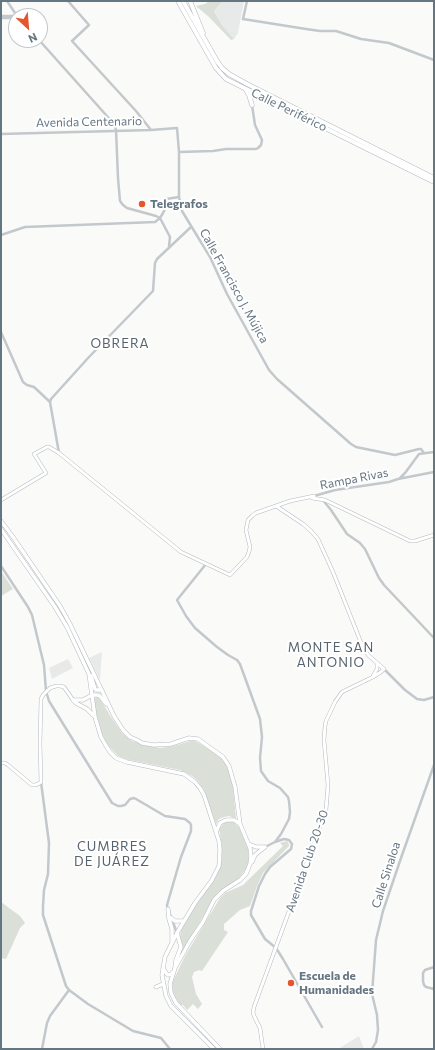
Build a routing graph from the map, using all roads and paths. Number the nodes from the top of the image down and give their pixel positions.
1 (68, 1) edge
2 (178, 1) edge
3 (183, 1) edge
4 (190, 1) edge
5 (247, 1) edge
6 (207, 44) junction
7 (46, 48) edge
8 (434, 60) edge
9 (245, 88) junction
10 (260, 96) junction
11 (252, 105) junction
12 (177, 128) joint
13 (116, 130) junction
14 (151, 130) junction
15 (1, 134) edge
16 (178, 152) junction
17 (434, 178) edge
18 (434, 182) edge
19 (179, 197) junction
20 (160, 218) junction
21 (191, 227) junction
22 (1, 235) edge
23 (170, 237) junction
24 (180, 237) junction
25 (169, 246) junction
26 (1, 332) edge
27 (50, 402) junction
28 (434, 452) edge
29 (59, 453) junction
30 (424, 453) junction
31 (434, 472) edge
32 (398, 479) junction
33 (314, 496) joint
34 (309, 497) junction
35 (322, 499) junction
36 (1, 500) edge
37 (276, 506) junction
38 (1, 521) edge
39 (1, 529) edge
40 (434, 535) edge
41 (206, 564) junction
42 (1, 566) edge
43 (50, 601) junction
44 (60, 606) junction
45 (434, 638) edge
46 (376, 663) junction
47 (384, 669) junction
48 (89, 674) junction
49 (373, 677) junction
50 (102, 690) junction
51 (46, 691) junction
52 (92, 696) junction
53 (434, 697) edge
54 (73, 700) junction
55 (111, 710) junction
56 (94, 717) junction
57 (1, 762) edge
58 (434, 765) edge
59 (41, 782) junction
60 (240, 824) junction
61 (216, 832) junction
62 (275, 842) junction
63 (248, 844) junction
64 (265, 847) junction
65 (250, 864) junction
66 (168, 909) junction
67 (171, 918) junction
68 (184, 921) junction
69 (177, 933) junction
70 (171, 946) junction
71 (276, 948) junction
72 (163, 967) junction
73 (433, 967) edge
74 (175, 969) junction
75 (162, 978) junction
76 (171, 980) junction
77 (163, 984) junction
78 (156, 987) dead end
79 (434, 989) edge
80 (69, 990) junction
81 (322, 1027) dead end
82 (42, 1049) edge
83 (170, 1049) edge
84 (214, 1049) edge
85 (220, 1049) edge
86 (263, 1049) edge
87 (372, 1049) edge

1 - 14 street
2 - 9 highway, Calle Periférico
3 - 6 highway, Calle Periférico
4 - 6 highway
5 - 8 street
6 - 17 highway, Calle Periférico
7 - 13 street
9 - 10 highway, Calle Periférico
9 - 11 highway
10 - 11 highway
10 - 18 highway, Calle Periférico
11 - 16 street
12 - 14 street, Avenida Centenario
12 - 16 street, Calle Francisco J. Mújica
13 - 14 street, Avenida Centenario
13 - 15 street, Avenida Centenario
13 - 20 street
16 - 19 street, Calle Francisco J. Mújica
19 - 20 street
19 - 21 street, Calle Francisco J. Mújica
20 - 22 street
20 - 23 street
21 - 24 street
21 - 30 street, Calle Francisco J. Mújica
23 - 24 street
23 - 25 street
24 - 25 street
25 - 27 street
26 - 27 street
27 - 29 street
28 - 30 street
29 - 36 main road
29 - 41 main road
30 - 32 street
31 - 32 street, Rampa Rivas
32 - 33 street, Rampa Rivas
33 - 34 main road
34 - 35 main road
34 - 37 main road
35 - 40 main road
35 - 45 street
37 - 41 main road
37 - 46 main road
38 - 44 main road
39 - 43 main road
41 - 62 street
42 - 51 street
43 - 44 main road
43 - 48 main road
44 - 50 main road
46 - 47 main road
46 - 49 main road
47 - 49 main road
47 - 53 street
48 - 50 main road
48 - 52 main road
49 - 71 main road, Avenida Club 20-30
50 - 55 main road
51 - 54 main road
51 - 59 main road
51 - 66 street
52 - 54 main road
52 - 55 main road
52 - 56 main road
54 - 56 main road
55 - 60 main road
56 - 61 main road
57 - 59 main road
58 - 87 street, Calle Sinaloa
59 - 80 street
60 - 61 main road
60 - 63 main road
61 - 68 main road
62 - 64 street
62 - 71 street
63 - 64 main road
63 - 65 main road
64 - 65 main road
65 - 74 main road
66 - 67 street
66 - 70 main road
67 - 68 main road
67 - 69 street
68 - 69 main road
69 - 70 main road
69 - 74 main road
70 - 72 main road
71 - 81 street
71 - 86 main road, Avenida Club 20-30
72 - 74 main road
72 - 75 main road
73 - 79 street
74 - 76 main road
75 - 76 main road
75 - 77 main road
76 - 85 main road
77 - 78 main road
77 - 84 main road
80 - 82 street
80 - 83 street

